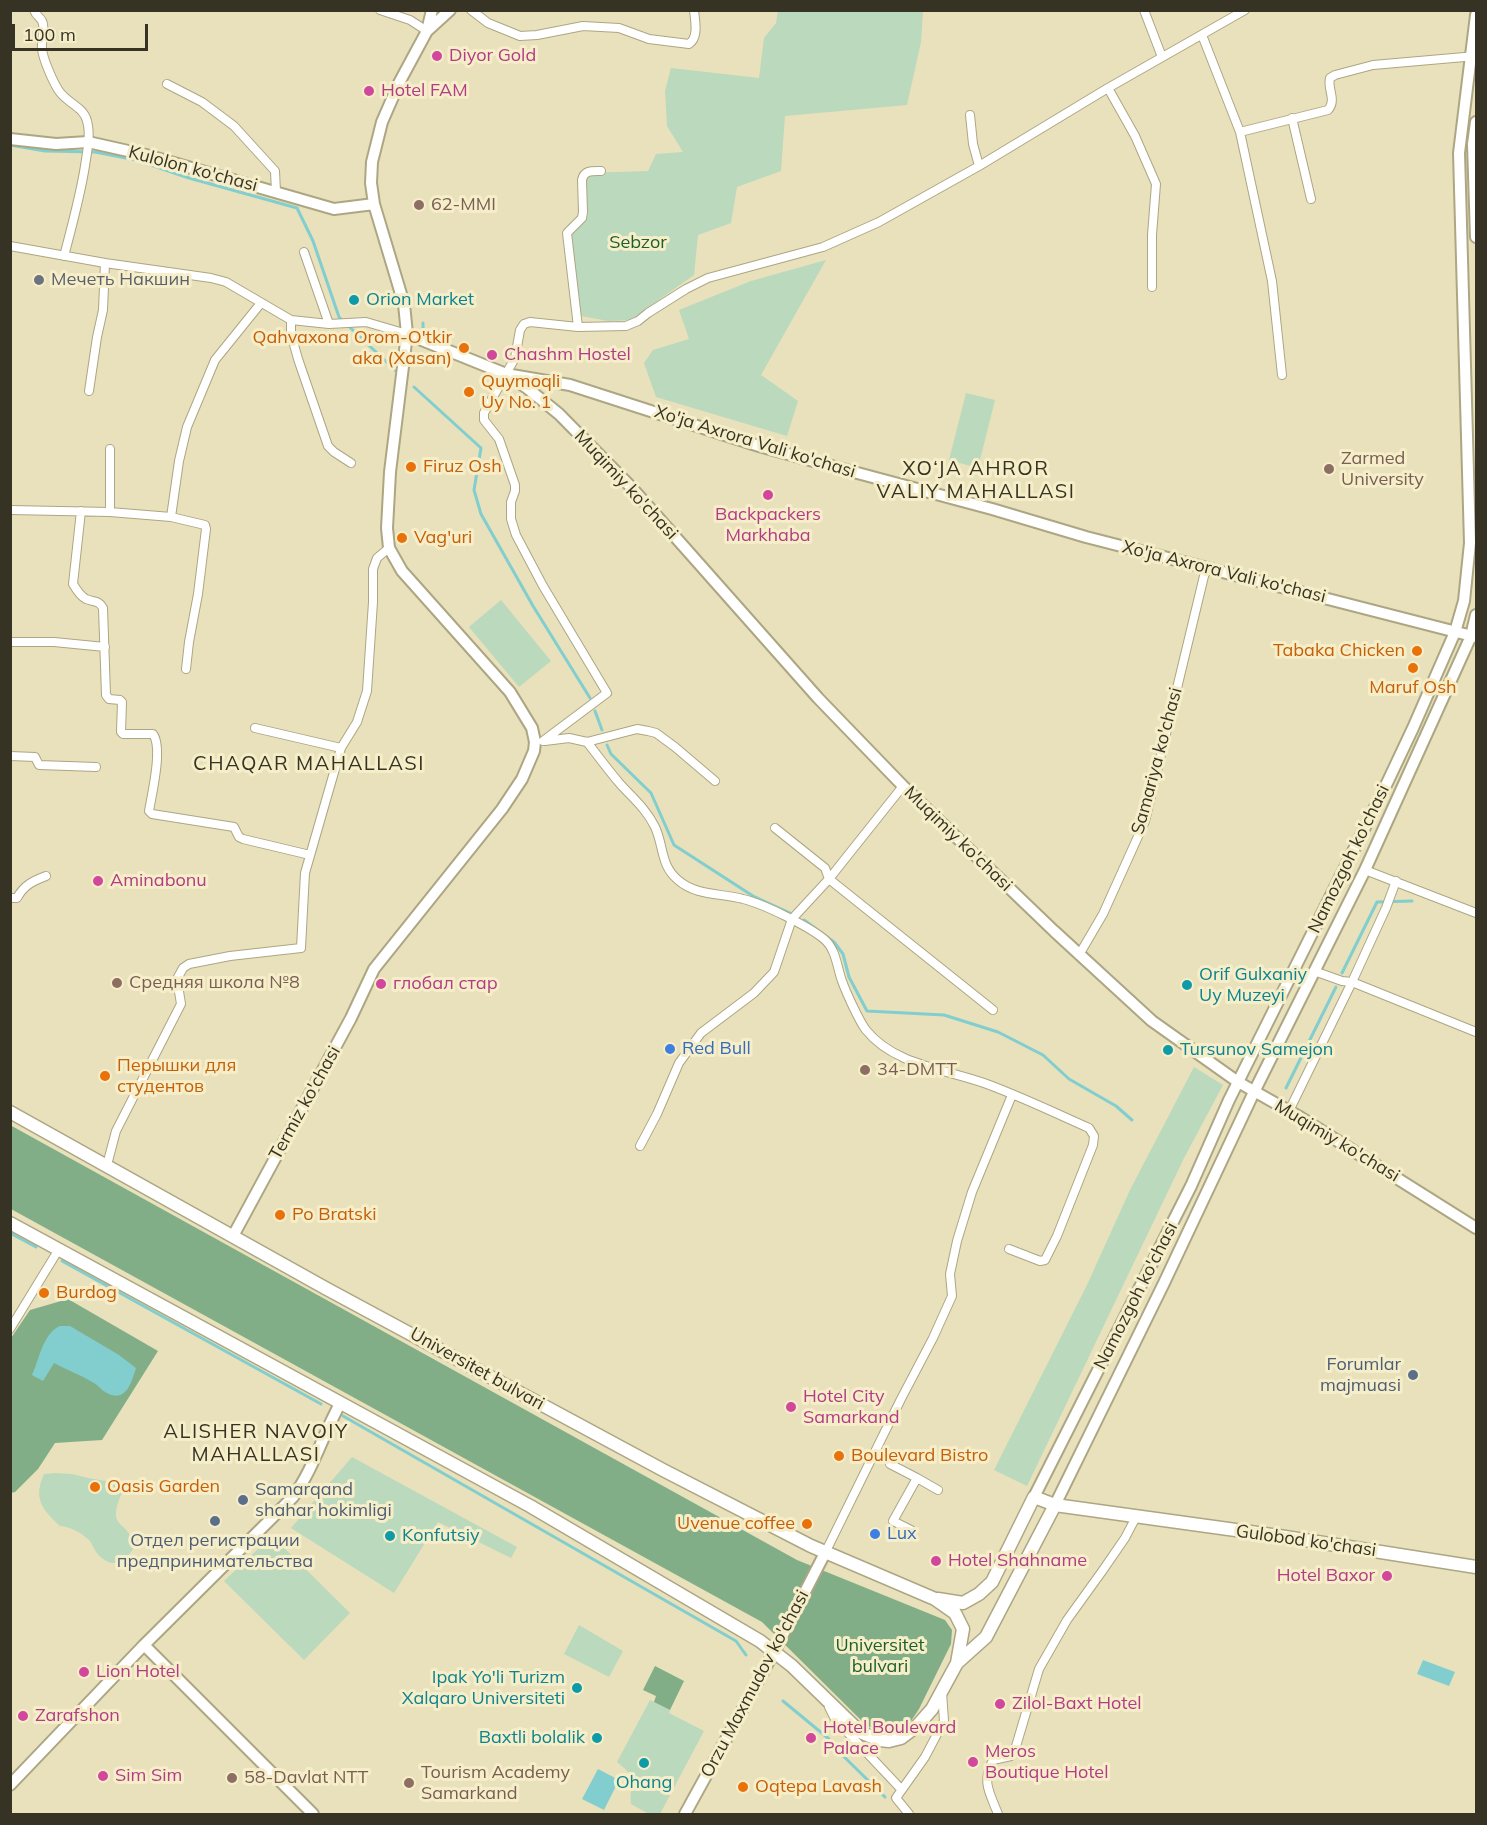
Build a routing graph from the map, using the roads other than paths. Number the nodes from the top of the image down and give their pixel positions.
1 (34, 10) edge
2 (380, 10) edge
3 (432, 10) edge
4 (450, 10) edge
5 (471, 10) edge
6 (694, 10) edge
7 (1144, 10) edge
8 (1245, 10) edge
9 (1476, 15) edge
10 (427, 31) junction
11 (1203, 35) junction
12 (1162, 57) junction
13 (1473, 57) edge
14 (167, 84) dead end
15 (1108, 88) junction
16 (970, 115) dead end
17 (1292, 118) junction
18 (1476, 122) edge
19 (1239, 132) junction
20 (10, 139) edge
21 (1475, 144) edge
22 (87, 148) junction
23 (979, 166) junction
24 (601, 171) dead end
25 (276, 192) junction
26 (1311, 199) dead end
27 (374, 204) junction
28 (1476, 237) edge
29 (10, 246) edge
30 (304, 252) dead end
31 (64, 256) junction
32 (105, 263) junction
33 (1152, 287) dead end
34 (261, 303) junction
35 (291, 320) junction
36 (329, 324) junction
37 (578, 327) junction
38 (407, 334) junction
39 (506, 374) junction
40 (1282, 375) dead end
41 (89, 391) dead end
42 (110, 449) dead end
43 (351, 463) dead end
44 (10, 510) edge
45 (81, 511) junction
46 (111, 512) junction
47 (171, 518) junction
48 (389, 548) junction
49 (1208, 567) junction
50 (1476, 615) edge
51 (1455, 632) junction
52 (1474, 636) edge
53 (10, 642) edge
54 (105, 647) junction
55 (186, 669) dead end
56 (255, 728) dead end
57 (539, 742) junction
58 (586, 742) junction
59 (341, 748) junction
60 (10, 756) edge
61 (96, 766) dead end
62 (716, 781) dead end
63 (903, 786) junction
64 (775, 828) dead end
65 (310, 855) junction
66 (1365, 870) junction
67 (46, 876) dead end
68 (829, 879) junction
69 (1396, 882) junction
70 (10, 898) edge
71 (1476, 913) edge
72 (792, 919) junction
73 (1079, 955) junction
74 (1314, 971) junction
75 (1352, 982) junction
76 (993, 1010) dead end
77 (1476, 1032) edge
78 (1238, 1082) junction
79 (1254, 1092) junction
80 (1012, 1095) junction
81 (1289, 1111) junction
82 (10, 1112) edge
83 (640, 1146) dead end
84 (107, 1165) junction
85 (10, 1223) edge
86 (1476, 1228) edge
87 (233, 1236) junction
88 (59, 1249) junction
89 (1009, 1249) dead end
90 (1146, 1276) junction
91 (1163, 1286) junction
92 (10, 1329) edge
93 (340, 1404) junction
94 (890, 1464) dead end
95 (917, 1478) junction
96 (938, 1490) dead end
97 (1034, 1497) junction
98 (1055, 1505) junction
99 (1136, 1517) junction
100 (911, 1530) dead end
101 (825, 1553) junction
102 (1476, 1567) edge
103 (935, 1599) junction
104 (144, 1645) junction
105 (774, 1652) junction
106 (957, 1663) junction
107 (942, 1691) junction
108 (826, 1699) junction
109 (10, 1785) edge
110 (901, 1789) junction
111 (313, 1815) edge
112 (685, 1815) edge
113 (909, 1815) edge
114 (998, 1815) edge

1 - 22 street
2 - 10 street
3 - 10 main road
4 - 10 main road
5 - 6 street
7 - 12 street
8 - 11 street
9 - 13 main road, Namozgoh ko'chasi
10 - 27 main road
11 - 12 street
11 - 19 street
12 - 15 street
13 - 17 street
13 - 51 main road, Namozgoh ko'chasi
14 - 25 street
15 - 23 street
15 - 33 street
16 - 23 street
17 - 19 street
17 - 26 street
18 - 21 main road
19 - 40 street
20 - 22 main road, Kulolon ko'chasi
21 - 28 main road
22 - 25 main road, Kulolon ko'chasi
22 - 31 street
23 - 37 street
24 - 37 street
25 - 27 main road, Kulolon ko'chasi
27 - 38 main road
29 - 31 street
30 - 36 street
31 - 32 street
32 - 34 street
32 - 41 street
34 - 35 street
34 - 47 street
35 - 36 street
35 - 43 street
36 - 38 street
37 - 39 street
38 - 39 main road, Xo'ja Axrora Vali ko'chasi
38 - 48 main road
39 - 49 main road, Xo'ja Axrora Vali ko'chasi
39 - 57 street
39 - 63 main road, Muqimiy ko'chasi
42 - 46 street
44 - 45 street
45 - 46 street
45 - 54 street
46 - 47 street
47 - 55 street
48 - 57 main road
48 - 59 street
49 - 51 main road, Xo'ja Axrora Vali ko'chasi
49 - 73 street, Samariya ko'chasi
50 - 52 main road, Namozgoh ko'chasi
51 - 52 main road, Xo'ja Axrora Vali ko'chasi
51 - 78 main road, Namozgoh ko'chasi
52 - 66 main road, Namozgoh ko'chasi
53 - 54 street
54 - 65 street
56 - 59 street
57 - 58 street
57 - 87 main road, Termiz ko'chasi
58 - 62 street
58 - 72 street
59 - 65 street
60 - 61 street
63 - 68 street
63 - 73 main road, Muqimiy ko'chasi
64 - 68 street
65 - 84 street
66 - 69 street
66 - 74 main road, Namozgoh ko'chasi
67 - 70 street
68 - 72 street
68 - 76 street
69 - 71 street
69 - 75 street
72 - 80 street
72 - 83 street
73 - 78 main road, Muqimiy ko'chasi
74 - 75 street
74 - 79 main road, Namozgoh ko'chasi
75 - 77 street
75 - 81 street
78 - 79 main road, Muqimiy ko'chasi
78 - 90 main road, Namozgoh ko'chasi
79 - 81 main road, Muqimiy ko'chasi
79 - 91 main road, Namozgoh ko'chasi
80 - 89 street
80 - 101 street
81 - 86 main road, Muqimiy ko'chasi
82 - 84 main road, Universitet bulvari
84 - 87 main road, Universitet bulvari
85 - 88 main road, Universitet bulvari
87 - 101 main road, Universitet bulvari
88 - 92 street
88 - 93 main road, Universitet bulvari
90 - 91 main road
90 - 97 main road, Namozgoh ko'chasi
91 - 98 main road, Namozgoh ko'chasi
93 - 104 main road
93 - 105 main road, Universitet bulvari
94 - 95 street
95 - 96 street
95 - 100 street
97 - 98 main road, Gulobod ko'chasi
97 - 103 main road, Namozgoh ko'chasi
98 - 99 main road, Gulobod ko'chasi
98 - 106 main road, Namozgoh ko'chasi
99 - 102 main road, Gulobod ko'chasi
99 - 114 street
101 - 103 main road, Universitet bulvari
101 - 105 main road, Orzu Maxmudov ko'chasi
103 - 106 main road, Universitet bulvari
104 - 109 main road
104 - 111 main road
105 - 108 main road, Universitet bulvari
105 - 112 main road, Orzu Maxmudov ko'chasi
106 - 107 main road, Universitet bulvari
107 - 108 main road, Universitet bulvari
107 - 110 street
108 - 110 street
110 - 113 street

